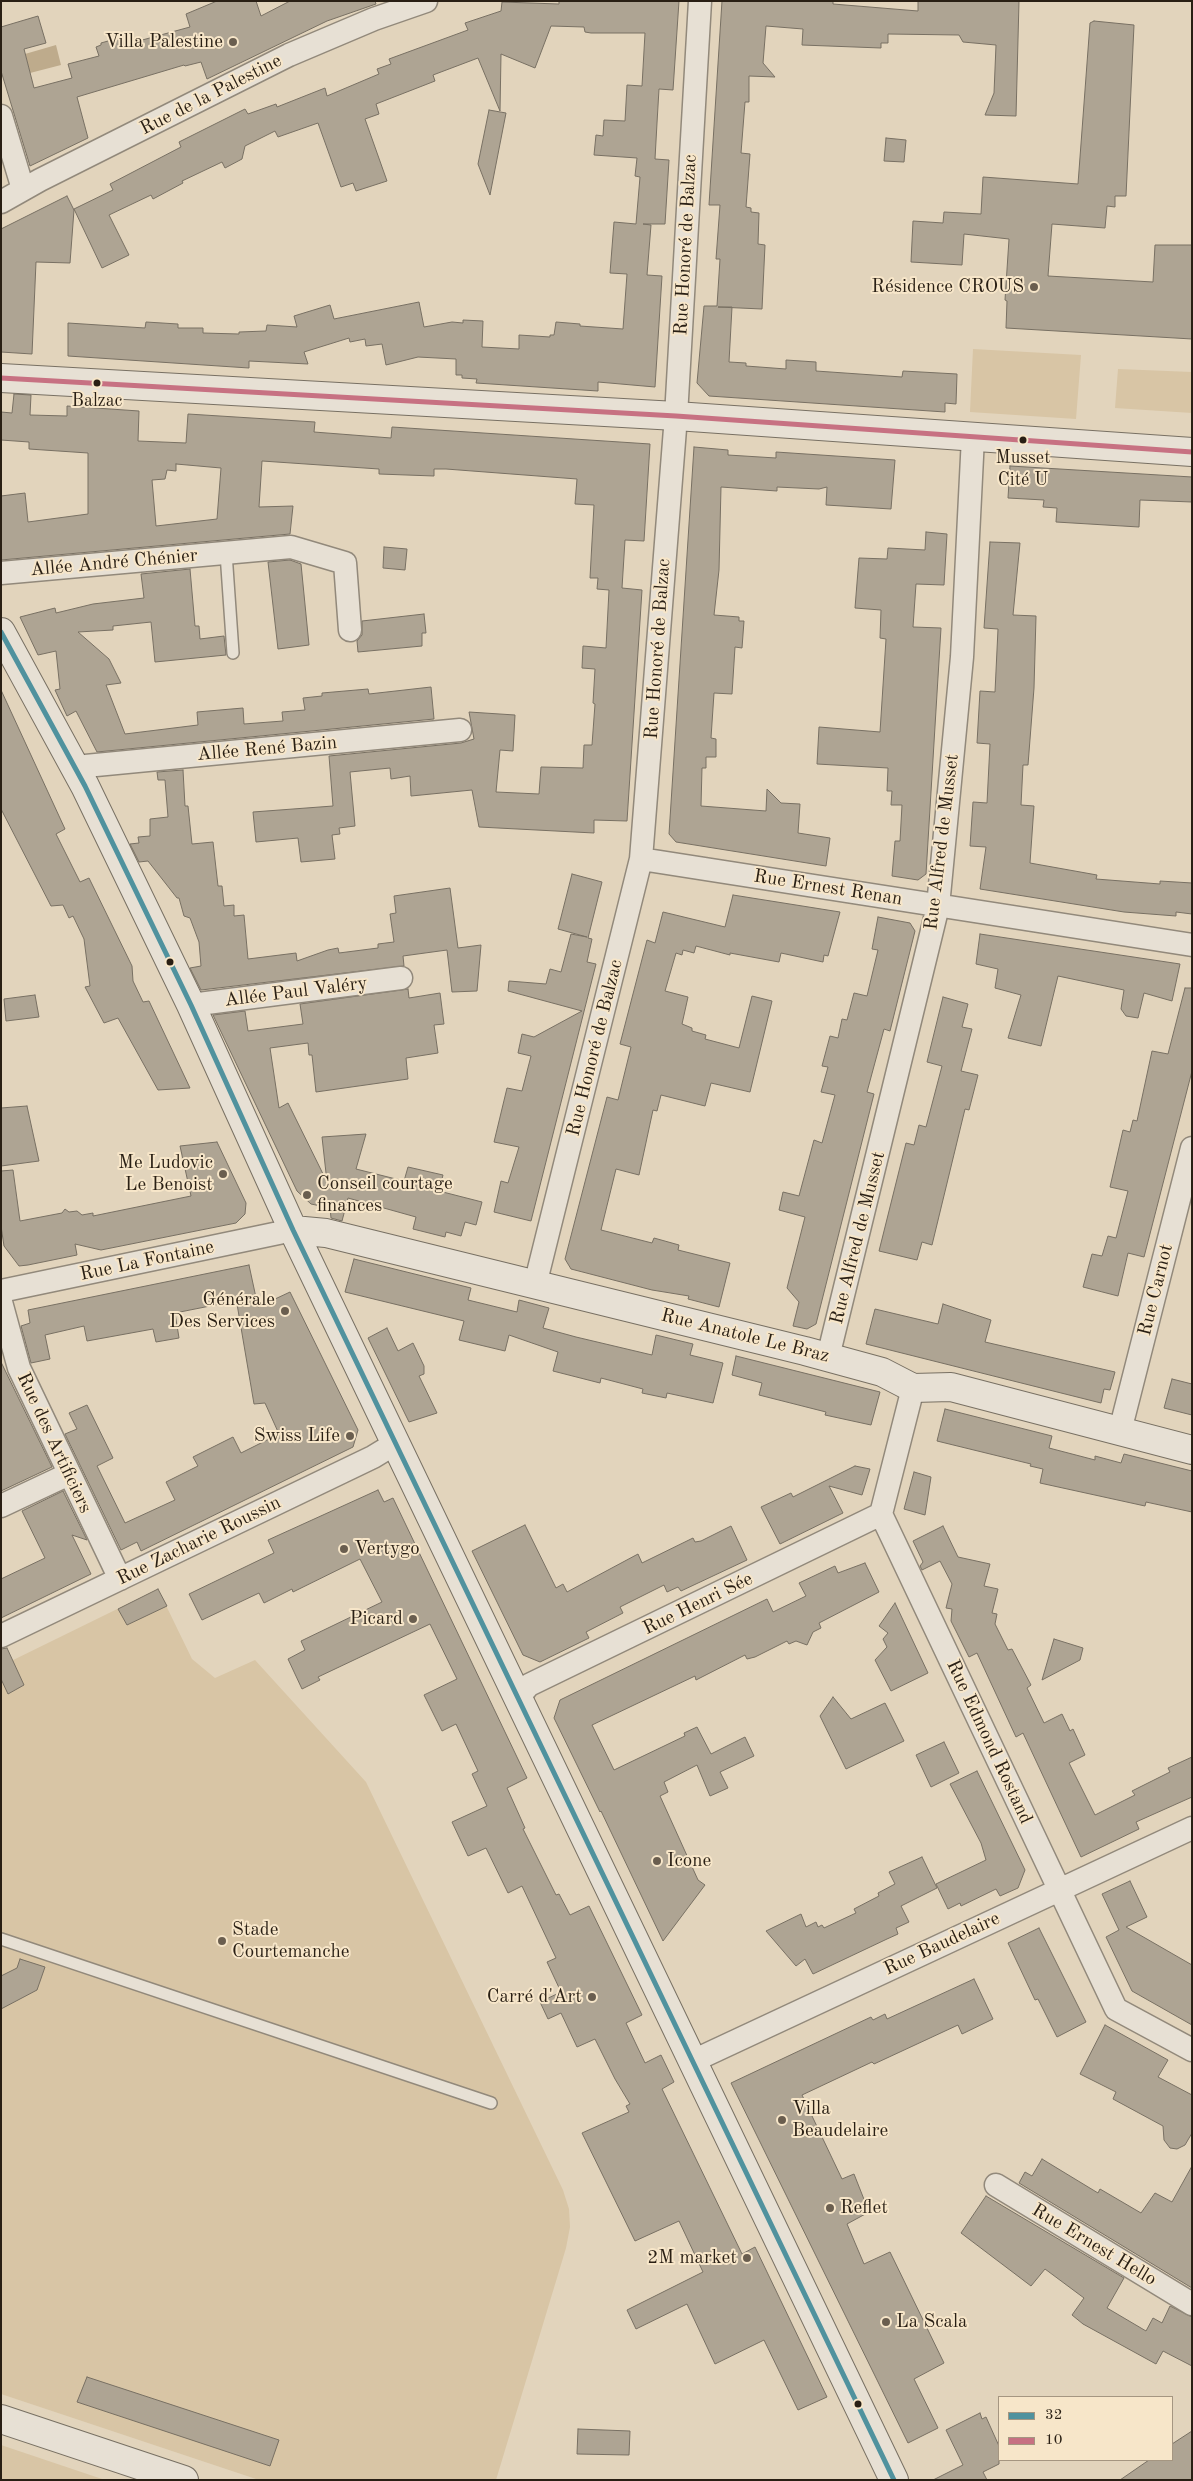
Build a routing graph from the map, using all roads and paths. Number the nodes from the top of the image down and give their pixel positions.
1 (426, 1) edge
2 (700, 1) edge
3 (1, 116) edge
4 (23, 189) junction
5 (1, 202) edge
6 (1, 378) edge
7 (676, 416) junction
8 (973, 436) junction
9 (1192, 452) edge
10 (226, 553) junction
11 (1, 573) edge
12 (350, 630) dead end
13 (1, 632) edge
14 (233, 653) dead end
15 (460, 730) dead end
16 (75, 767) junction
17 (641, 859) junction
18 (938, 906) junction
19 (1192, 946) edge
20 (401, 978) dead end
21 (191, 1005) junction
22 (1192, 1148) edge
23 (293, 1230) junction
24 (535, 1285) junction
25 (1, 1291) edge
26 (1, 1302) edge
27 (828, 1357) junction
28 (913, 1388) junction
29 (1120, 1431) junction
30 (396, 1443) junction
31 (1192, 1450) edge
32 (69, 1474) junction
33 (1, 1506) edge
34 (881, 1514) junction
35 (120, 1579) junction
36 (1, 1636) edge
37 (518, 1698) junction
38 (1192, 1828) edge
39 (1059, 1890) junction
40 (1, 1939) edge
41 (1192, 2050) edge
42 (692, 2061) junction
43 (491, 2103) dead end
44 (996, 2186) dead end
45 (1192, 2304) edge
46 (1, 2419) edge
47 (184, 2480) edge
48 (894, 2480) edge

1 - 4 street, Rue de la Palestine
2 - 7 street, Rue Honoré de Balzac
3 - 4 street
4 - 5 street, Rue de la Palestine
6 - 7 street
7 - 8 street
7 - 17 street, Rue Honoré de Balzac
8 - 9 street
8 - 18 street, Rue Alfred de Musset
10 - 11 street, Allée André Chénier
10 - 12 street, Allée André Chénier
10 - 14 lane
13 - 16 street
15 - 16 street, Allée René Bazin
16 - 21 street
17 - 18 street, Rue Ernest Renan
17 - 24 street, Rue Honoré de Balzac
18 - 19 street, Rue Ernest Renan
18 - 27 street, Rue Alfred de Musset
20 - 21 street, Allée Paul Valéry
21 - 23 street
22 - 29 street, Rue Carnot
23 - 24 street, Rue Anatole Le Braz
23 - 25 street, Rue La Fontaine
23 - 30 street
24 - 27 street, Rue Anatole Le Braz
26 - 32 street, Rue des Artificiers
27 - 28 street, Rue Anatole Le Braz
28 - 29 street, Rue Anatole Le Braz
28 - 34 street
29 - 31 street, Rue Anatole Le Braz
30 - 35 street, Rue Zacharie Roussin
30 - 37 street
32 - 33 street
32 - 35 street, Rue des Artificiers
34 - 37 street, Rue Henri Sée
34 - 39 street, Rue Edmond Rostand
35 - 36 street, Rue Zacharie Roussin
37 - 42 street
38 - 39 street, Rue Baudelaire
39 - 41 street, Rue Edmond Rostand
39 - 42 street, Rue Baudelaire
40 - 43 lane
42 - 48 street
44 - 45 street, Rue Ernest Hello
46 - 47 street

